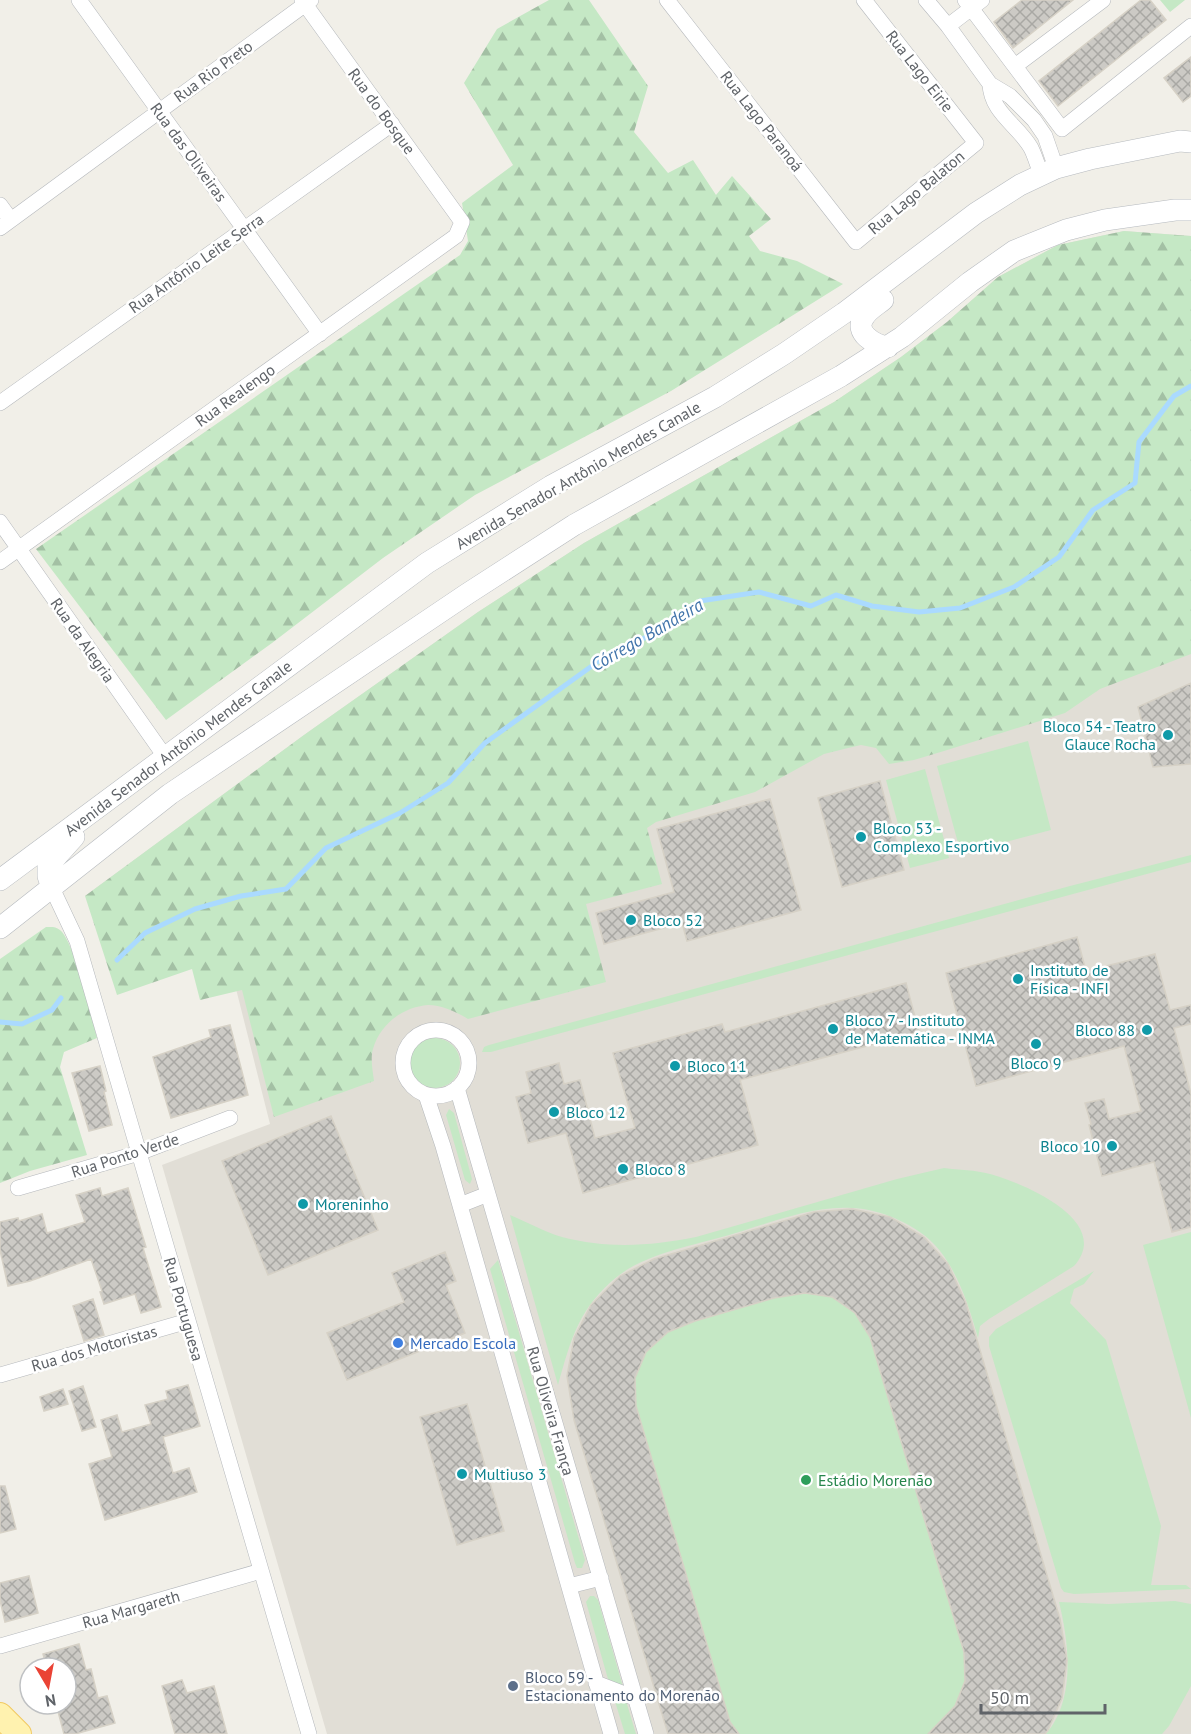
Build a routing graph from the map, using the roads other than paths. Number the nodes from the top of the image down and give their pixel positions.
1 (79, 0) edge
2 (667, 0) edge
3 (864, 0) edge
4 (926, 0) edge
5 (1103, 0) edge
6 (306, 1) edge
7 (973, 3) edge
8 (948, 26) junction
9 (1191, 26) edge
10 (1015, 66) junction
11 (990, 84) junction
12 (159, 111) junction
13 (392, 124) junction
14 (976, 142) joint
15 (1191, 142) edge
16 (1048, 171) junction
17 (0, 205) edge
18 (1191, 210) edge
19 (462, 222) joint
20 (5, 224) edge
21 (244, 229) junction
22 (856, 242) joint
23 (905, 269) junction
24 (320, 334) junction
25 (888, 347) junction
26 (0, 403) edge
27 (0, 522) edge
28 (19, 548) junction
29 (0, 562) edge
30 (166, 758) junction
31 (170, 794) junction
32 (92, 813) junction
33 (0, 880) edge
34 (52, 888) junction
35 (0, 928) edge
36 (457, 1088) junction
37 (426, 1095) junction
38 (230, 1118) dead end
39 (139, 1153) junction
40 (18, 1188) dead end
41 (488, 1194) junction
42 (460, 1205) junction
43 (188, 1321) junction
44 (0, 1375) edge
45 (261, 1571) junction
46 (601, 1578) junction
47 (569, 1586) junction
48 (0, 1646) edge
49 (596, 1683) junction
50 (635, 1698) junction
51 (0, 1715) edge
52 (19, 1734) edge
53 (309, 1734) edge
54 (611, 1734) edge
55 (646, 1734) edge

1 - 12 street, Rua das Oliveiras
2 - 22 street, Rua Lago Paranoá
3 - 14 street, Rua Lago Eirie
4 - 8 street
5 - 10 street
6 - 12 street, Rua Rio Preto
6 - 13 street, Rua do Bosque
7 - 8 street
7 - 10 street
8 - 11 street
9 - 10 street
11 - 16 street
11 - 16 street
12 - 20 street, Rua Rio Preto
12 - 21 street, Rua das Oliveiras
13 - 19 street, Rua do Bosque
13 - 21 street, Rua Antônio Leite Serra
14 - 22 street, Rua Lago Balaton
15 - 16 main road, Avenida Senador Antônio Mendes Canale
16 - 23 main road, Avenida Senador Antônio Mendes Canale
17 - 20 street
18 - 25 main road, Avenida Senador Antônio Mendes Canale
19 - 24 street, Rua Realengo
21 - 24 street, Rua das Oliveiras
21 - 26 street, Rua Antônio Leite Serra
23 - 25 main road
23 - 30 main road, Avenida Senador Antônio Mendes Canale
24 - 28 street, Rua Realengo
25 - 31 main road, Avenida Senador Antônio Mendes Canale
27 - 28 street, Rua da Alegria
28 - 29 street, Rua Realengo
28 - 30 street, Rua da Alegria
30 - 31 main road
30 - 32 main road, Avenida Senador Antônio Mendes Canale
31 - 34 main road, Avenida Senador Antônio Mendes Canale
32 - 33 main road, Avenida Senador Antônio Mendes Canale
32 - 34 main road
34 - 35 main road, Avenida Senador Antônio Mendes Canale
34 - 39 street, Rua Portuguesa
36 - 37 street
36 - 37 street
36 - 41 street, Rua Oliveira França
37 - 42 street, Rua Oliveira França
38 - 39 street, Rua Ponto Verde
39 - 40 street, Rua Ponto Verde
39 - 43 street, Rua Portuguesa
41 - 42 street
41 - 46 street, Rua Oliveira França
42 - 47 street, Rua Oliveira França
43 - 44 street, Rua dos Motoristas
43 - 45 street, Rua Portuguesa
45 - 48 street, Rua Margareth
45 - 53 street, Rua Portuguesa
46 - 47 street
46 - 50 street, Rua Oliveira França
47 - 49 street, Rua Oliveira França
49 - 50 street
49 - 54 street, Rua Oliveira França
50 - 55 street, Rua Oliveira França
51 - 52 main road

